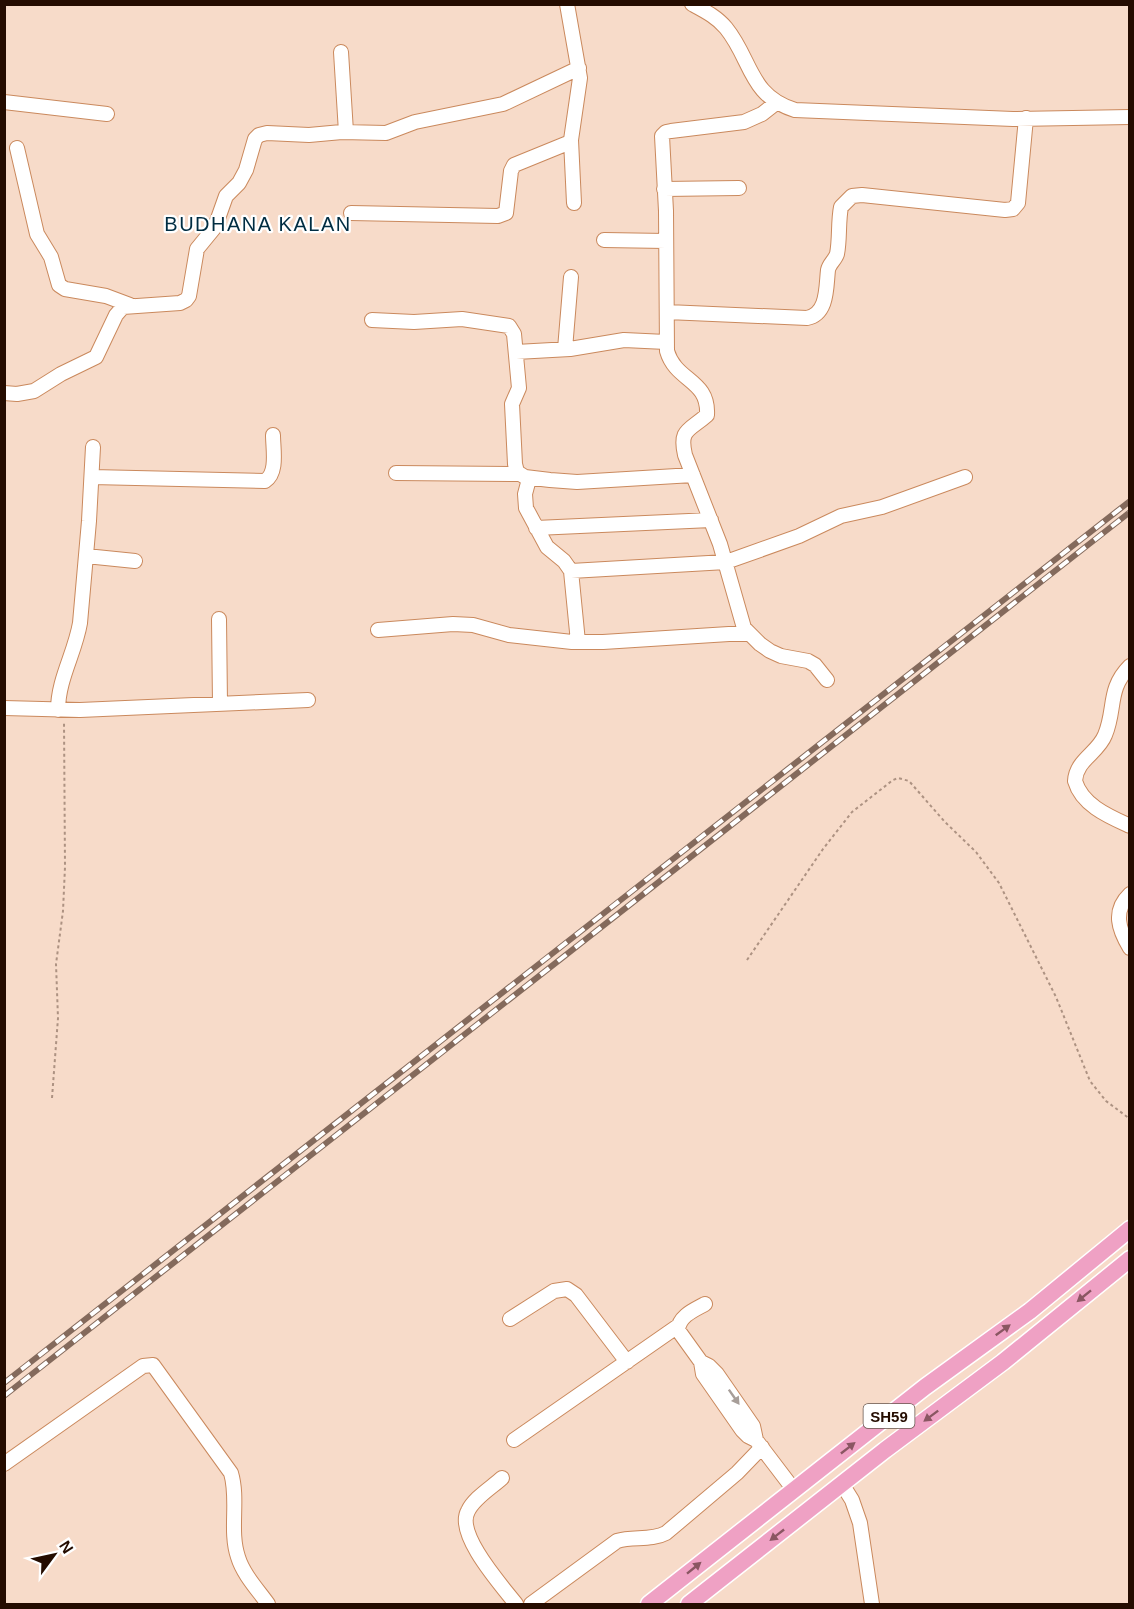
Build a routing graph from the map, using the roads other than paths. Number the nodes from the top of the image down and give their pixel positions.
1 (567, 4) edge
2 (692, 4) edge
3 (708, 8) edge
4 (341, 52) dead end
5 (579, 68) junction
6 (4, 102) edge
7 (776, 103) junction
8 (107, 114) dead end
9 (1130, 117) edge
10 (1026, 118) junction
11 (346, 132) junction
12 (571, 140) junction
13 (17, 148) dead end
14 (739, 188) dead end
15 (664, 189) junction
16 (574, 203) dead end
17 (351, 213) dead end
18 (604, 240) dead end
19 (666, 241) junction
20 (571, 277) dead end
21 (130, 305) junction
22 (667, 312) junction
23 (372, 320) dead end
24 (666, 342) junction
25 (565, 349) junction
26 (516, 351) junction
27 (4, 393) edge
28 (273, 435) dead end
29 (93, 447) dead end
30 (396, 473) dead end
31 (693, 475) junction
32 (92, 477) junction
33 (524, 477) junction
34 (965, 477) dead end
35 (711, 520) junction
36 (536, 528) junction
37 (86, 556) junction
38 (135, 561) dead end
39 (726, 562) junction
40 (571, 571) junction
41 (219, 619) dead end
42 (378, 630) dead end
43 (749, 634) junction
44 (578, 642) junction
45 (1130, 666) edge
46 (827, 680) dead end
47 (308, 700) dead end
48 (220, 704) junction
49 (4, 708) edge
50 (61, 710) junction
51 (1130, 826) edge
52 (1130, 894) edge
53 (1130, 948) edge
54 (1130, 1229) edge
55 (1130, 1259) edge
56 (705, 1304) dead end
57 (510, 1319) dead end
58 (678, 1326) junction
59 (627, 1362) junction
60 (514, 1440) dead end
61 (759, 1444) junction
62 (4, 1464) edge
63 (502, 1478) dead end
64 (842, 1484) junction
65 (794, 1490) junction
66 (268, 1605) edge
67 (516, 1605) edge
68 (531, 1605) edge
69 (649, 1605) edge
70 (689, 1605) edge
71 (872, 1605) edge

1 - 5 street
2 - 3 street
3 - 7 street
4 - 11 street
5 - 11 street
5 - 12 street
6 - 8 street
7 - 10 street
7 - 15 street
9 - 10 street
10 - 22 street
11 - 21 street
12 - 16 street
12 - 17 street
13 - 21 street
14 - 15 street
15 - 19 street
18 - 19 street
19 - 22 street
20 - 25 street
21 - 27 street
22 - 24 street
23 - 26 street
24 - 25 street
24 - 31 street
25 - 26 street
26 - 33 street
28 - 32 street
29 - 32 street
30 - 33 street
31 - 33 street
31 - 35 street
32 - 37 street
33 - 36 street
34 - 39 street
35 - 36 street
35 - 39 street
36 - 40 street
37 - 38 street
37 - 50 street
39 - 40 street
39 - 43 street
40 - 44 street
41 - 48 street
42 - 44 street
43 - 44 street
43 - 46 street
45 - 51 street
47 - 48 street
48 - 50 street
49 - 50 street
52 - 53 street
65 -> 54 main road, SH59
55 -> 64 main road, SH59
56 - 58 street
57 - 59 street
58 - 59 street
58 - 61 street
59 - 60 street
61 - 65 street
61 - 68 street
62 - 66 street
63 - 67 street
64 -> 70 main road, SH59
64 - 71 street
69 -> 65 main road, SH59

